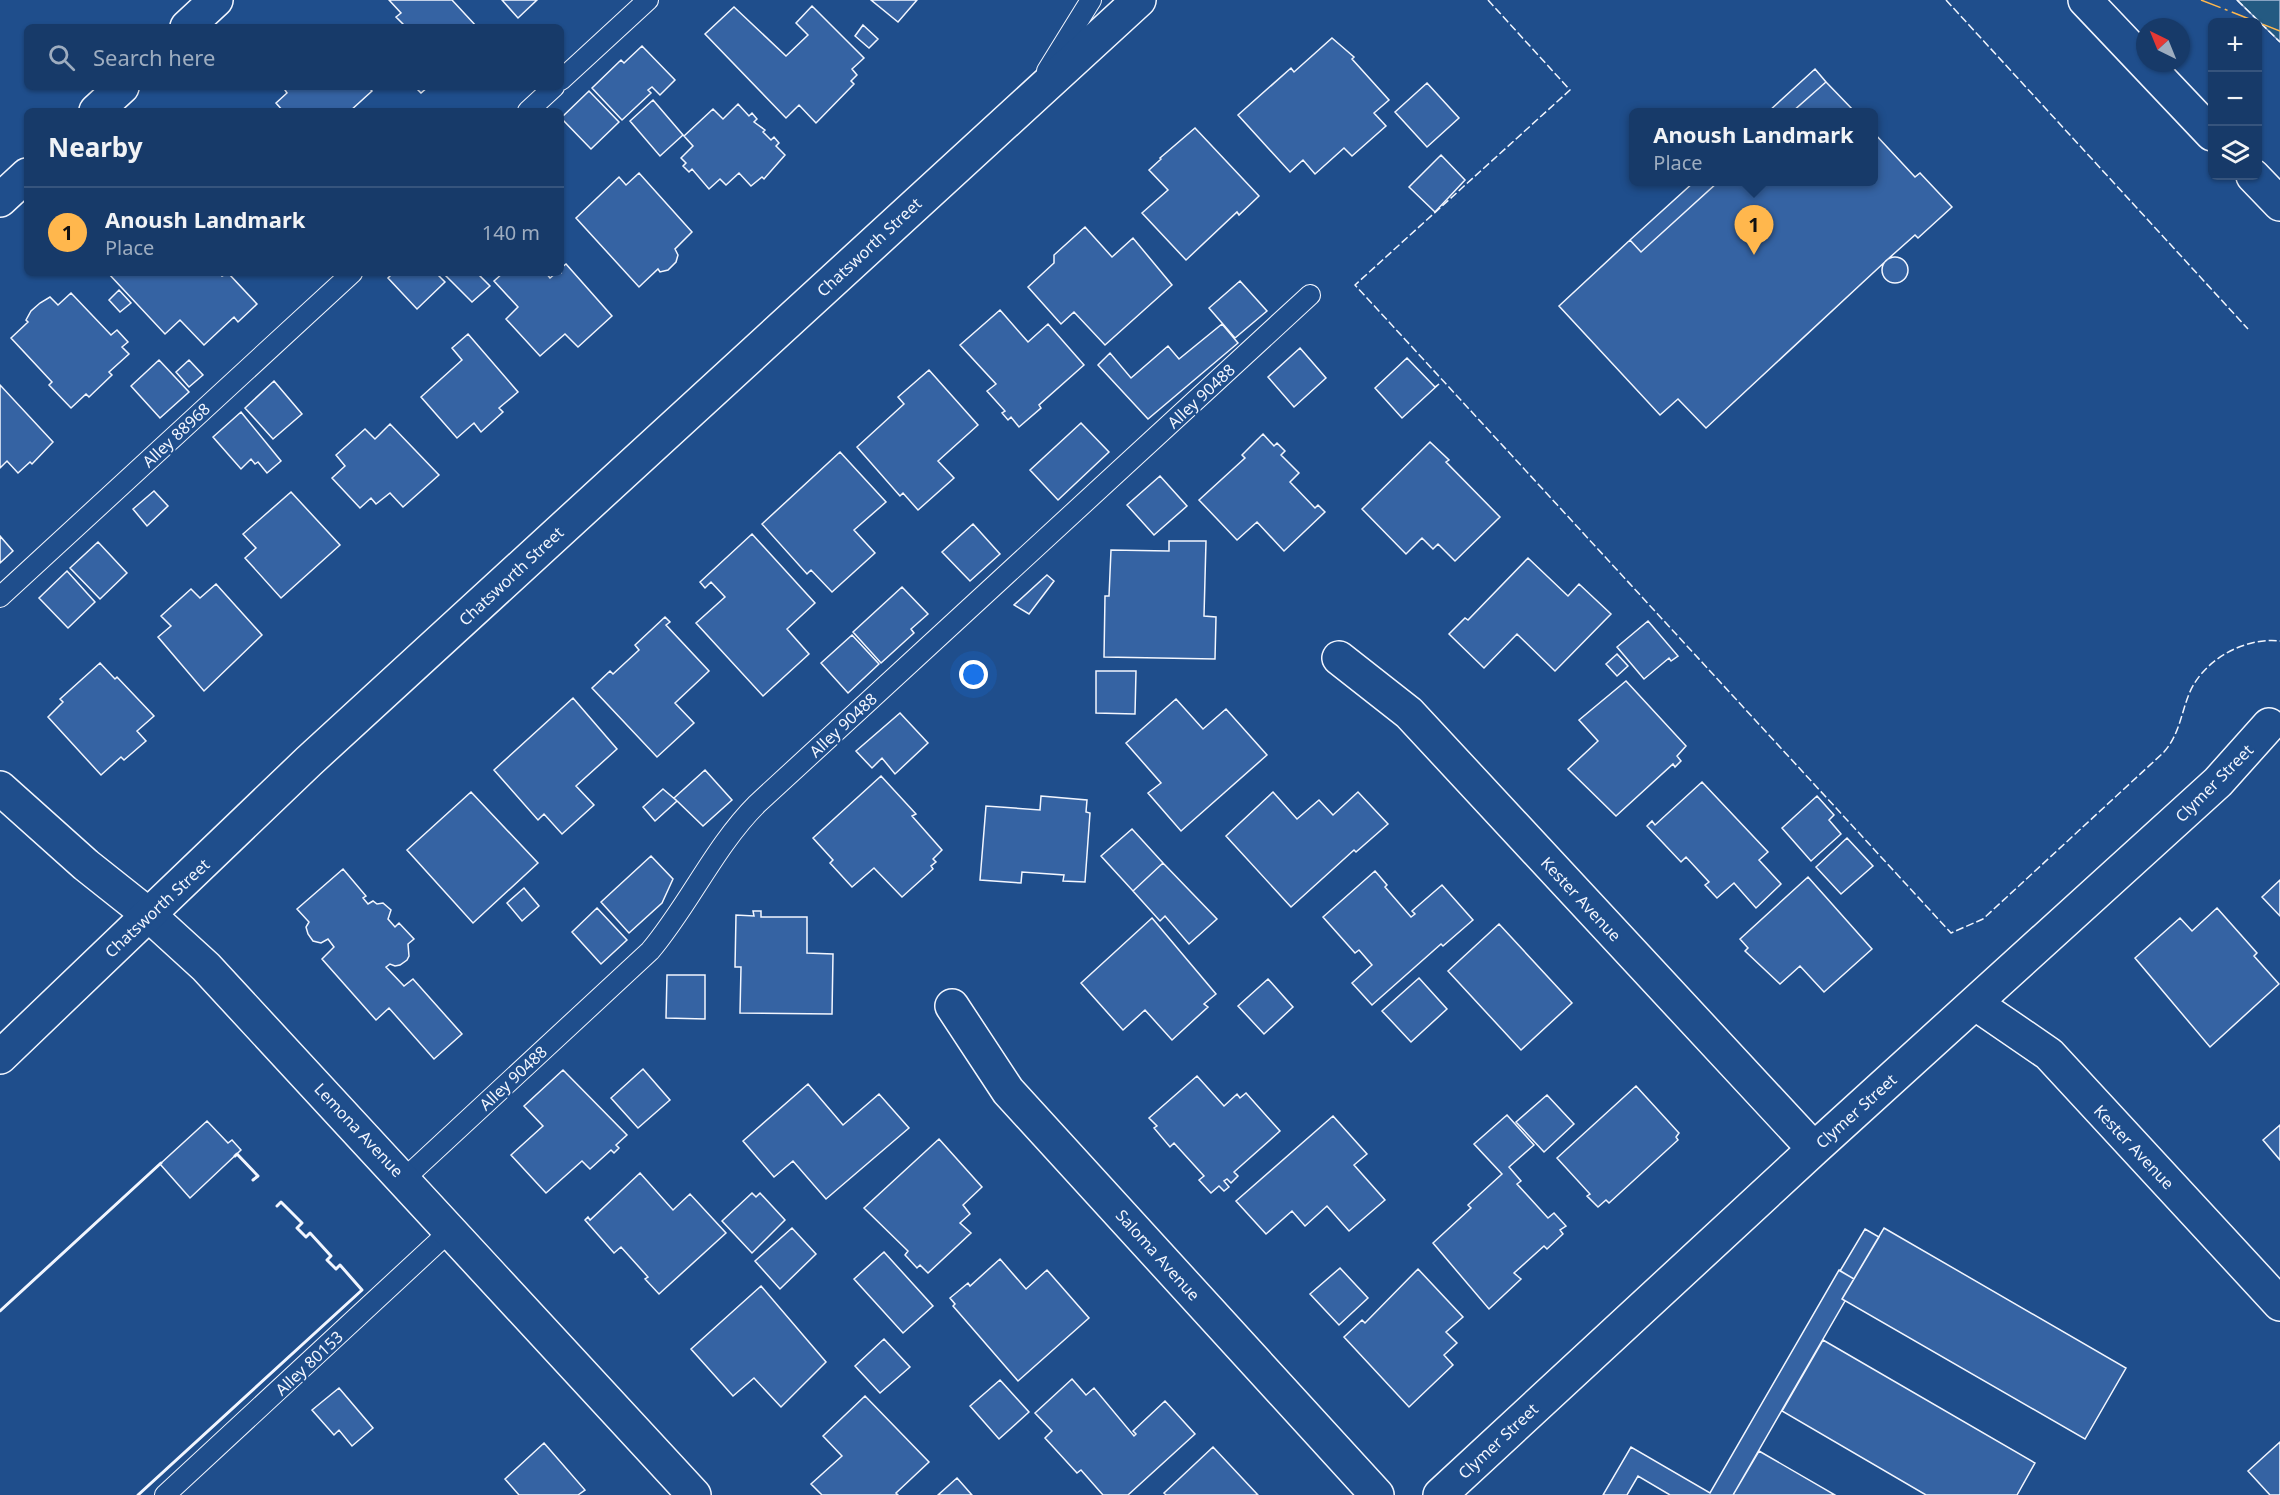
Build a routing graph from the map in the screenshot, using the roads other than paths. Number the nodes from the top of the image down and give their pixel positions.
1 (216, 0) edge
2 (648, 0) edge
3 (1091, 0) edge
4 (1139, 0) edge
5 (2085, 0) edge
6 (190, 24) edge
7 (564, 77) edge
8 (119, 90) edge
9 (551, 90) edge
10 (1029, 101) junction
11 (99, 108) edge
12 (531, 108) edge
13 (2208, 130) edge
14 (24, 178) edge
15 (2257, 180) edge
16 (0, 200) edge
17 (2280, 204) edge
18 (349, 276) edge
19 (1310, 296) dead end
20 (0, 597) edge
21 (1339, 658) dead end
22 (2269, 725) dead end
23 (0, 789) edge
24 (149, 915) junction
25 (1976, 1004) junction
26 (952, 1006) dead end
27 (0, 1057) edge
28 (1814, 1149) junction
29 (404, 1179) junction
30 (452, 1230) junction
31 (2280, 1304) edge
32 (165, 1495) edge
33 (694, 1495) edge
34 (1377, 1495) edge
35 (1440, 1495) edge

1 - 6 street
2 - 7 lane
3 - 10 lane, Chatsworth Street
4 - 10 street, Chatsworth Street
5 - 13 street
8 - 11 street
9 - 12 lane
10 - 24 street, Chatsworth Street
14 - 16 street
15 - 17 street
18 - 20 lane, Alley 88968
19 - 29 lane, Alley 90488
21 - 28 street, Kester Avenue
22 - 25 street, Clymer Street
23 - 24 street, Lemona Avenue
24 - 27 street, Chatsworth Street
24 - 29 street, Lemona Avenue
25 - 28 street, Clymer Street
25 - 31 street, Kester Avenue
26 - 34 street, Saloma Avenue
28 - 35 street, Clymer Street
29 - 30 street, Lemona Avenue
30 - 32 lane, Alley 80153
30 - 33 street, Lemona Avenue

